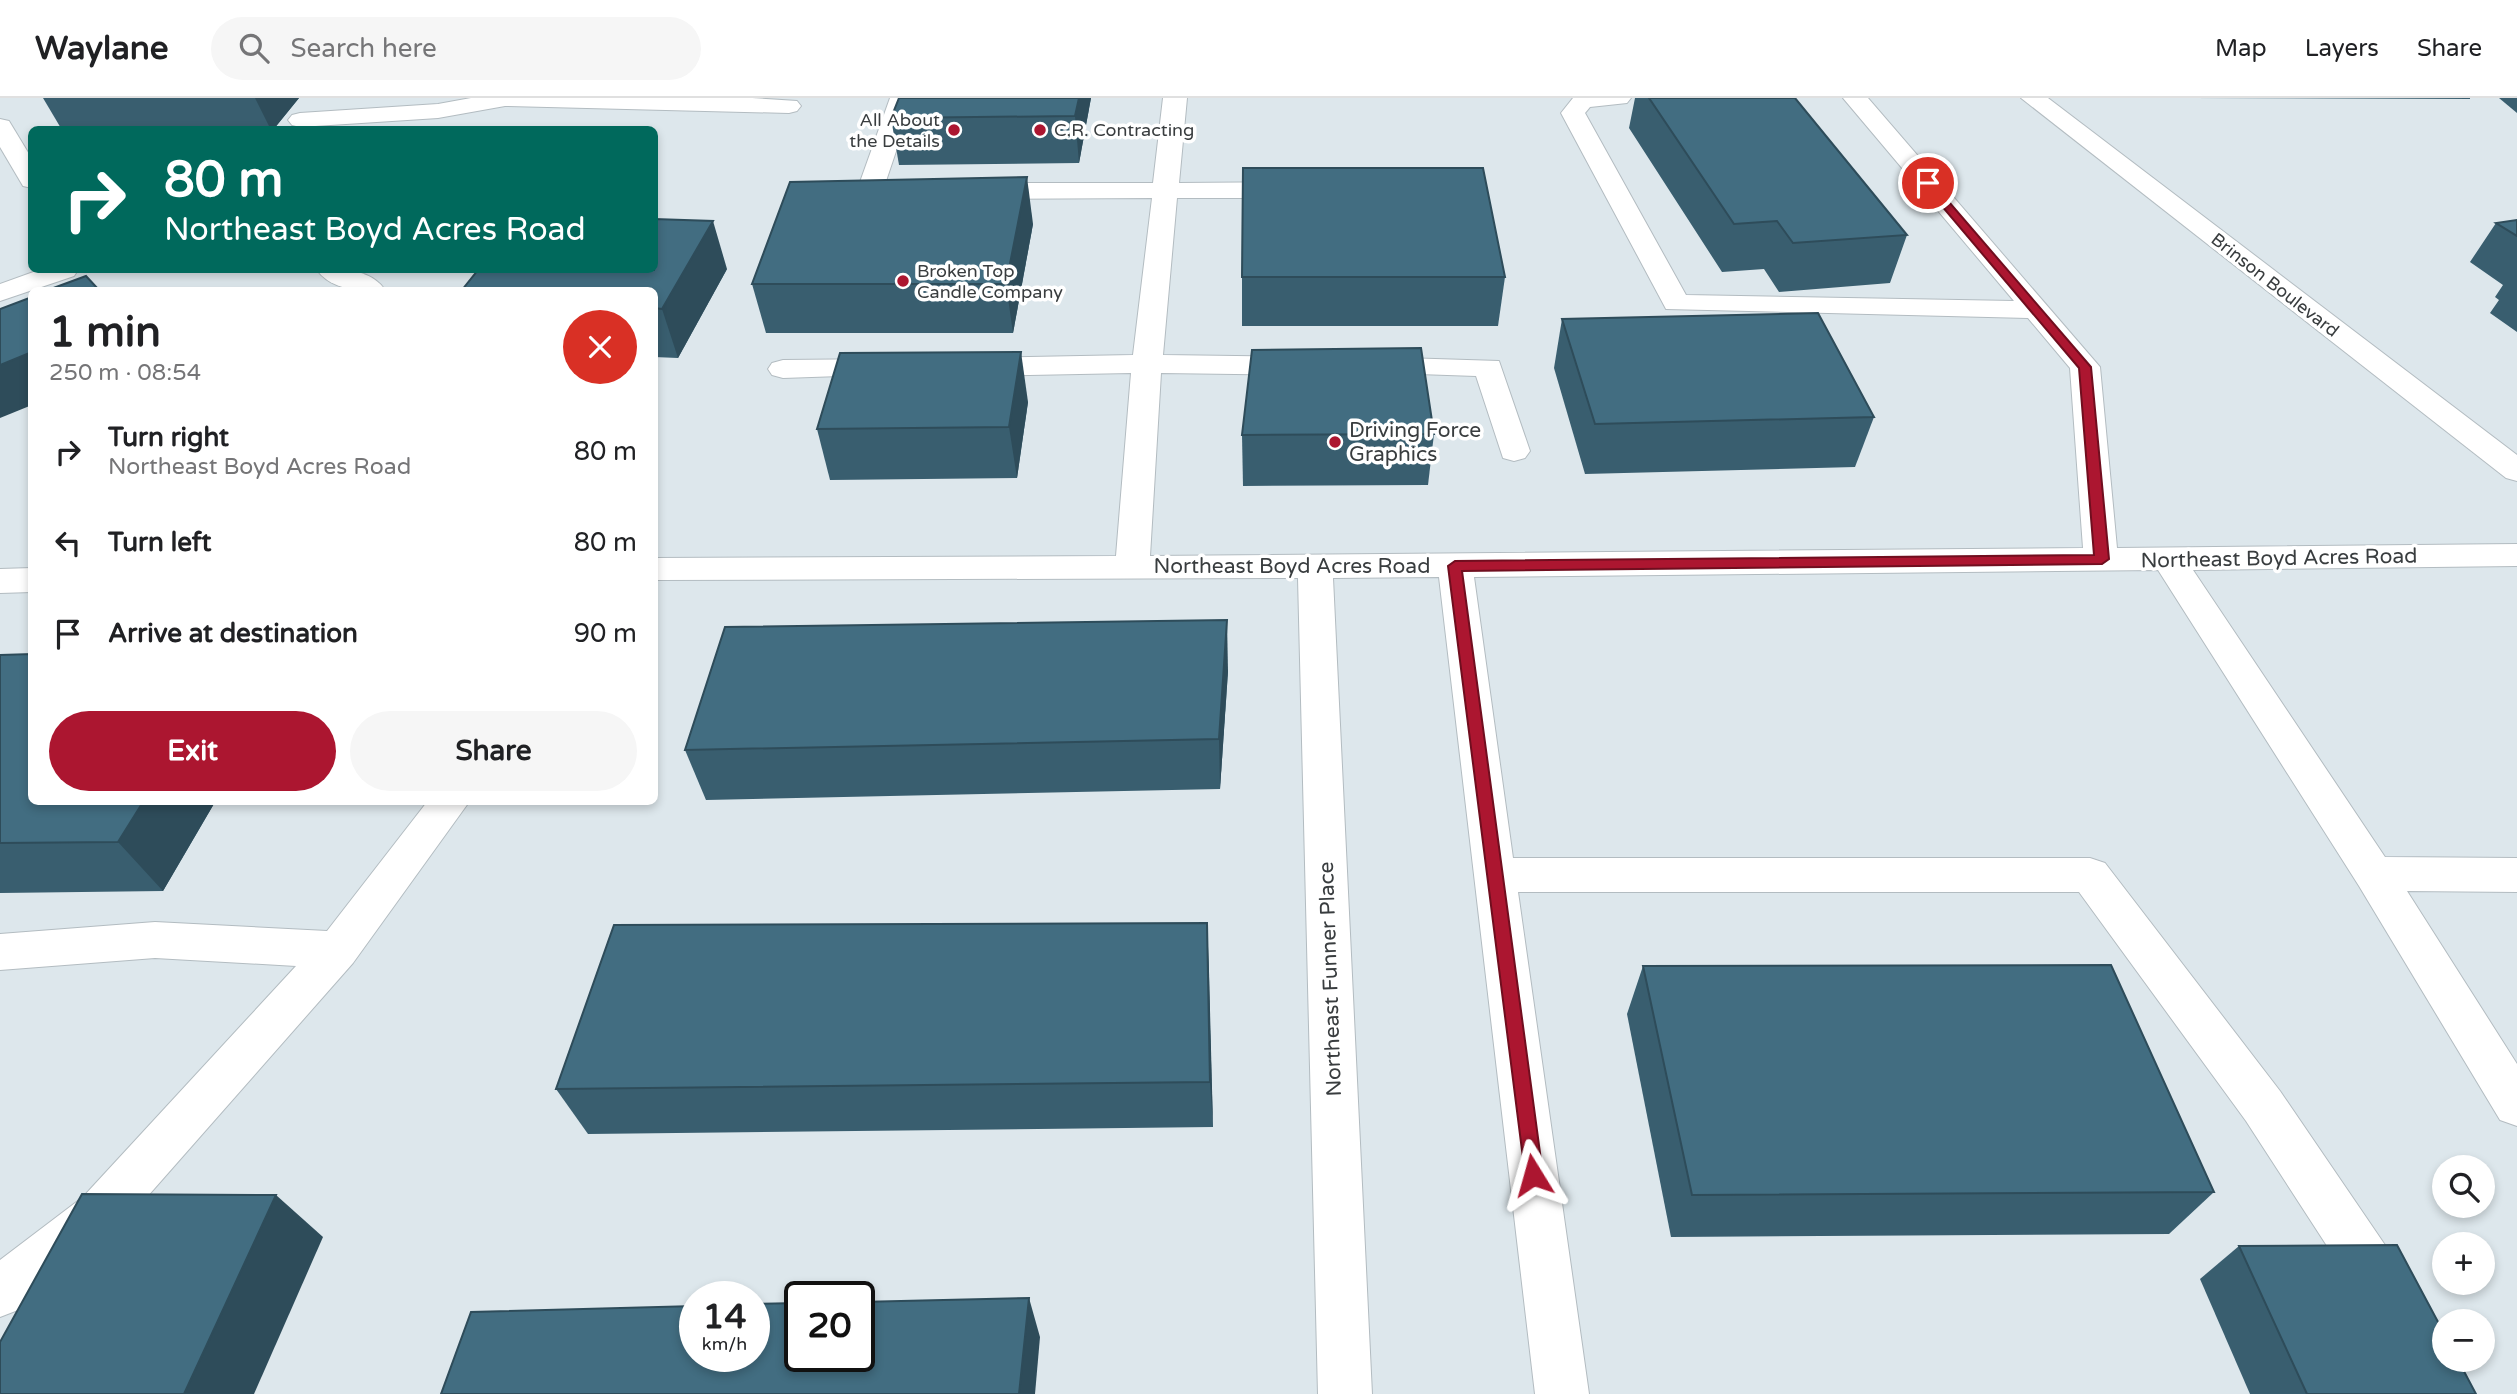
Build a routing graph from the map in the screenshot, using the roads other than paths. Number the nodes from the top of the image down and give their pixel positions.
1 (902, 98) edge
2 (1175, 98) edge
3 (1619, 98) edge
4 (1855, 98) edge
5 (2033, 98) edge
6 (789, 106) dead end
7 (438, 111) junction
8 (300, 120) dead end
9 (0, 126) edge
10 (417, 126) edge
11 (28, 174) edge
12 (1318, 190) edge
13 (1165, 191) junction
14 (56, 273) edge
15 (337, 273) edge
16 (365, 287) edge
17 (0, 293) edge
18 (2036, 310) junction
19 (1147, 364) junction
20 (783, 369) dead end
21 (1514, 451) dead end
22 (2517, 471) edge
23 (2517, 555) edge
24 (2168, 558) junction
25 (2102, 559) junction
26 (1315, 564) junction
27 (1455, 566) junction
28 (1132, 567) junction
29 (658, 569) edge
30 (0, 580) edge
31 (28, 580) edge
32 (447, 805) edge
33 (2374, 874) junction
34 (1493, 875) junction
35 (2517, 875) edge
36 (338, 950) junction
37 (0, 952) edge
38 (2517, 1105) edge
39 (0, 1292) edge
40 (2407, 1323) edge
41 (1345, 1394) edge
42 (1562, 1394) edge

1 - 13 street
2 - 13 street
3 - 18 street
4 - 18 street
5 - 22 street, Brinson Boulevard
6 - 7 street
7 - 8 street
7 - 10 street
9 - 11 street
12 - 13 street
13 - 19 street
14 - 17 street
15 - 16 street
18 - 25 street
19 - 20 street
19 - 21 street
19 - 28 street
23 - 24 street, Northeast Boyd Acres Road
24 - 25 street, Northeast Boyd Acres Road
24 - 33 street
25 - 27 street, Northeast Boyd Acres Road
26 - 27 street, Northeast Boyd Acres Road
26 - 28 street, Northeast Boyd Acres Road
26 - 41 street, Northeast Funner Place
27 - 34 street
28 - 29 street, Northeast Boyd Acres Road
30 - 31 street
32 - 36 street
33 - 35 street
33 - 38 street
34 - 40 street
34 - 42 street
36 - 37 street
36 - 39 street

